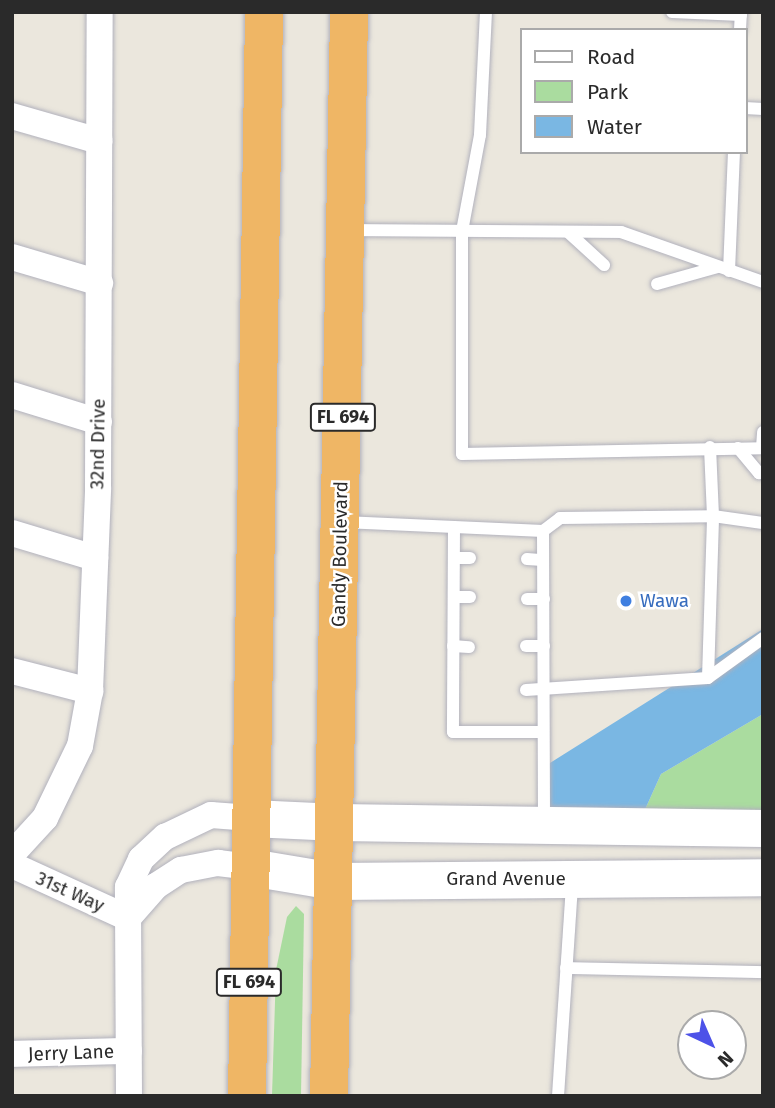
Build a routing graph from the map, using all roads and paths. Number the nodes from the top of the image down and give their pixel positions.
1 (100, 12) edge
2 (264, 12) edge
3 (349, 12) edge
4 (485, 12) edge
5 (672, 12) edge
6 (741, 14) edge
7 (12, 116) edge
8 (99, 141) junction
9 (734, 154) edge
10 (346, 230) junction
11 (462, 231) junction
12 (569, 232) junction
13 (12, 257) edge
14 (604, 265) dead end
15 (724, 269) junction
16 (763, 282) edge
17 (100, 283) junction
18 (657, 284) dead end
19 (12, 395) edge
20 (99, 422) junction
21 (763, 432) edge
22 (710, 447) junction
23 (738, 448) junction
24 (762, 448) edge
25 (763, 473) edge
26 (713, 516) junction
27 (341, 522) junction
28 (763, 523) edge
29 (454, 527) junction
30 (543, 531) junction
31 (12, 533) edge
32 (95, 558) junction
33 (454, 558) junction
34 (470, 558) dead end
35 (527, 559) dead end
36 (544, 560) junction
37 (454, 597) junction
38 (470, 597) dead end
39 (527, 599) dead end
40 (544, 599) junction
41 (763, 638) edge
42 (453, 646) junction
43 (526, 646) dead end
44 (544, 646) junction
45 (469, 647) dead end
46 (12, 671) edge
47 (708, 678) junction
48 (544, 687) junction
49 (453, 688) junction
50 (469, 688) dead end
51 (526, 690) dead end
52 (90, 691) junction
53 (543, 732) junction
54 (251, 818) junction
55 (337, 822) junction
56 (544, 825) junction
57 (763, 828) edge
58 (12, 854) edge
59 (12, 865) edge
60 (250, 867) junction
61 (763, 877) edge
62 (572, 879) junction
63 (334, 881) junction
64 (128, 918) junction
65 (566, 968) junction
66 (763, 972) edge
67 (15, 1051) edge
68 (130, 1051) junction
69 (129, 1096) edge
70 (247, 1096) edge
71 (329, 1096) edge
72 (558, 1096) edge

1 - 8 street, 32nd Drive
2 - 54 highway, FL 694
3 - 10 highway, Gandy Boulevard / FL 694
4 - 11 lane
5 - 6 lane
7 - 8 street
8 - 17 street, 32nd Drive
9 - 15 lane
10 - 11 lane
10 - 27 highway, Gandy Boulevard / FL 694
11 - 12 lane
11 - 22 lane
12 - 14 lane
12 - 15 lane
13 - 17 street
15 - 16 lane
15 - 18 lane
17 - 20 street, 32nd Drive
19 - 20 street
20 - 32 street, 32nd Drive
21 - 24 lane
22 - 23 lane
22 - 26 lane
23 - 24 lane
23 - 25 lane
26 - 28 lane
26 - 30 lane
26 - 47 lane
27 - 29 lane
27 - 55 highway, Gandy Boulevard / FL 694
29 - 30 lane
29 - 33 lane
30 - 36 lane
31 - 32 street
32 - 52 street, 32nd Drive
33 - 34 lane
33 - 37 lane
35 - 36 lane
36 - 40 lane
37 - 38 lane
37 - 42 lane
39 - 40 lane
40 - 44 lane
41 - 47 lane
42 - 45 lane
42 - 49 lane
43 - 44 lane
44 - 48 lane
46 - 52 street
47 - 48 lane
48 - 51 lane
48 - 53 lane
49 - 50 lane
49 - 53 lane
52 - 58 street, 32nd Drive
53 - 56 lane
54 - 55 street
54 - 60 highway, FL 694
54 - 64 street
55 - 56 street
55 - 63 highway, Gandy Boulevard / FL 694
56 - 57 street
56 - 62 street
59 - 64 street, 31st Way
60 - 63 street, Grand Avenue
60 - 64 street
60 - 70 highway, FL 694
61 - 62 street, Grand Avenue
62 - 63 street, Grand Avenue
62 - 65 lane
63 - 71 highway, Gandy Boulevard / FL 694
64 - 68 street
65 - 66 lane
65 - 72 lane
67 - 68 street, Jerry Lane
68 - 69 street

